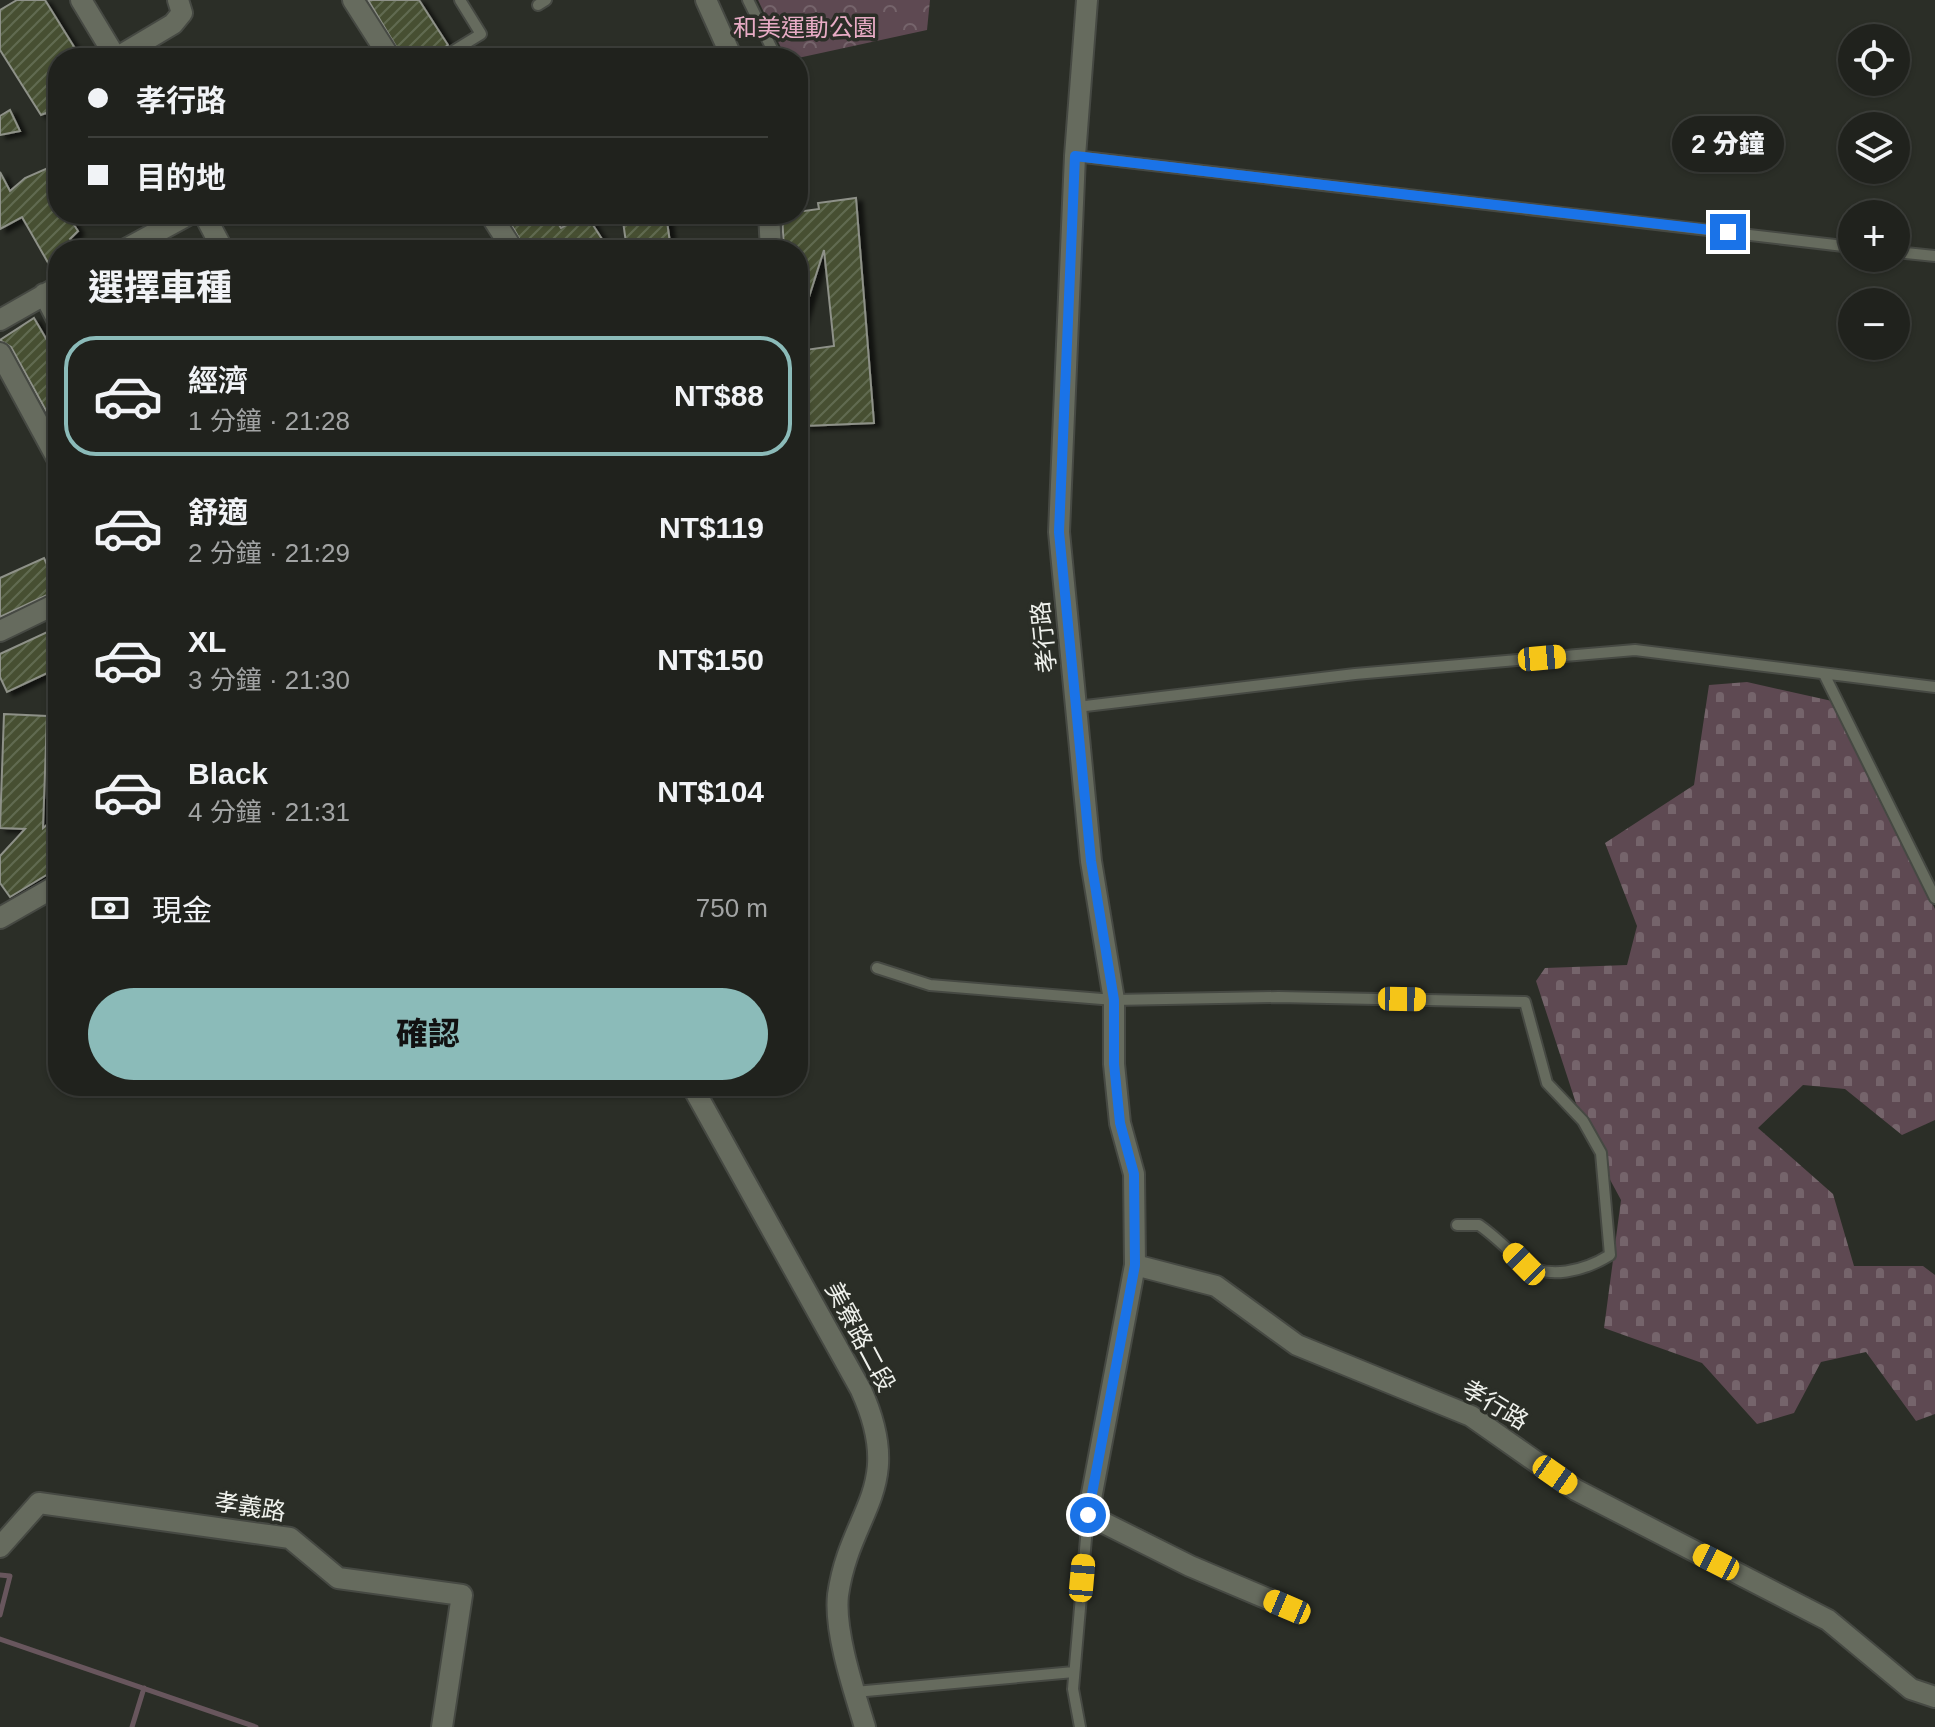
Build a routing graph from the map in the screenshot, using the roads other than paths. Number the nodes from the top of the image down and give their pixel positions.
1 (81, 0) edge
2 (353, 0) edge
3 (460, 0) edge
4 (706, 0) edge
5 (748, 0) edge
6 (1087, 0) edge
7 (180, 7) edge
8 (110, 48) edge
9 (133, 48) edge
10 (384, 48) edge
11 (458, 48) edge
12 (728, 48) edge
13 (772, 48) edge
14 (1075, 156) junction
15 (172, 224) edge
16 (142, 240) edge
17 (1838, 245) edge
18 (1910, 253) edge
19 (1935, 256) edge
20 (48, 292) edge
21 (0, 320) edge
22 (0, 353) edge
23 (48, 442) edge
24 (48, 608) edge
25 (0, 631) edge
26 (1825, 676) junction
27 (1935, 687) edge
28 (1077, 707) junction
29 (48, 891) edge
30 (1935, 898) edge
31 (0, 918) edge
32 (877, 968) dead end
33 (1114, 1000) junction
34 (698, 1096) edge
35 (1457, 1225) dead end
36 (1135, 1265) junction
37 (1088, 1515) junction
38 (0, 1547) edge
39 (1287, 1607) dead end
40 (1074, 1672) junction
41 (855, 1692) junction
42 (1935, 1697) edge
43 (442, 1727) edge
44 (865, 1727) edge
45 (1080, 1727) edge

1 - 8 street
2 - 10 street
3 - 11 lane
4 - 12 street
5 - 13 lane
6 - 14 street, 孝行路
7 - 9 street
14 - 17 lane
14 - 28 street, 孝行路
15 - 16 street
18 - 19 lane
20 - 21 street
22 - 23 street
24 - 25 street
26 - 27 lane
26 - 28 lane
26 - 30 lane
28 - 33 street, 孝行路
29 - 31 street
32 - 33 lane
33 - 35 lane
33 - 36 street, 孝行路
34 - 41 street, 美寮路二段
36 - 37 street, 孝行路
36 - 42 street, 孝行路
37 - 39 street
37 - 40 lane
38 - 43 street, 孝義路
40 - 41 lane
40 - 45 lane
41 - 44 street, 美寮路二段

